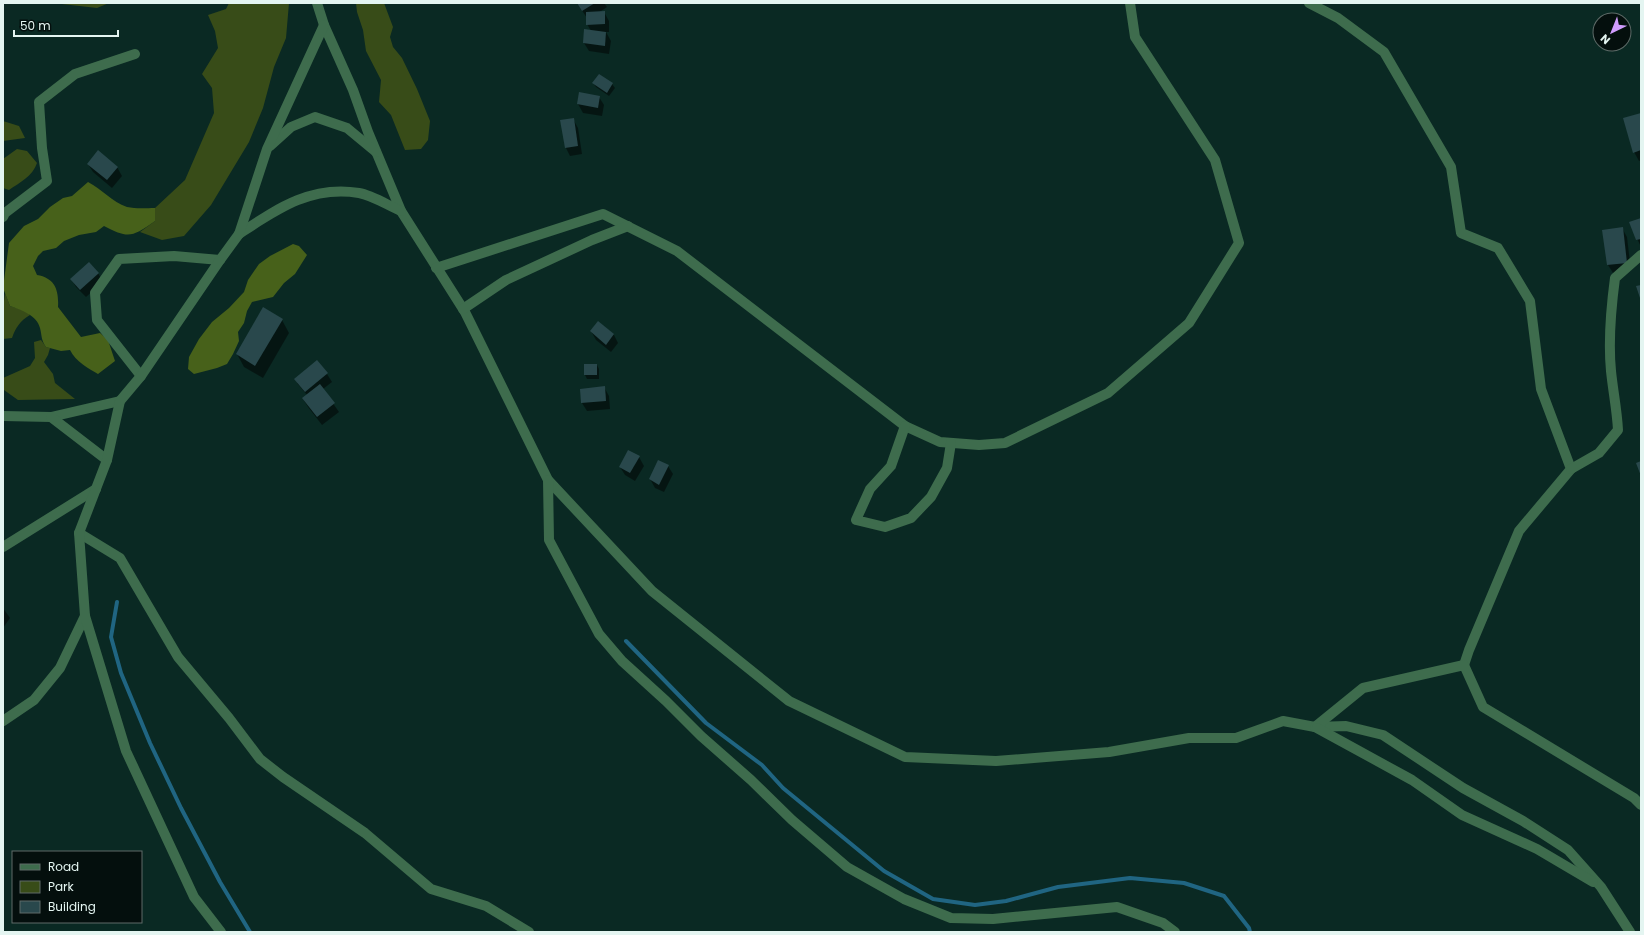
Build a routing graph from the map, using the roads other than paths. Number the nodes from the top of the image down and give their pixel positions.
1 (317, 3) edge
2 (1130, 3) edge
3 (1309, 3) edge
4 (324, 25) junction
5 (135, 54) dead end
6 (267, 149) junction
7 (377, 153) junction
8 (402, 211) junction
9 (3, 217) edge
10 (628, 226) junction
11 (239, 234) junction
12 (1641, 255) edge
13 (220, 260) junction
14 (436, 268) junction
15 (463, 309) junction
16 (140, 376) junction
17 (120, 401) junction
18 (3, 416) edge
19 (51, 418) junction
20 (905, 426) junction
21 (951, 443) junction
22 (107, 460) junction
23 (1571, 469) junction
24 (548, 480) junction
25 (96, 489) junction
26 (78, 532) junction
27 (3, 547) edge
28 (85, 616) junction
29 (1464, 665) junction
30 (3, 721) edge
31 (1316, 727) junction
32 (1641, 805) edge
33 (1601, 887) junction
34 (221, 932) edge
35 (529, 932) edge
36 (1174, 932) edge
37 (1630, 932) edge

1 - 4 street
2 - 21 street
3 - 23 street
4 - 6 street
4 - 7 street
5 - 9 street
6 - 7 street
6 - 11 street
7 - 8 street
8 - 11 street
8 - 14 street
10 - 14 street
10 - 15 street
10 - 20 street
11 - 13 street
12 - 23 street
13 - 16 street
13 - 16 street
14 - 15 street
15 - 24 street
16 - 17 street
17 - 19 street
17 - 22 street
18 - 19 street
19 - 22 street
20 - 21 street
20 - 21 street
22 - 25 street
23 - 29 street
24 - 31 street
24 - 36 street
25 - 26 street
25 - 27 street
26 - 28 street
26 - 35 street
28 - 30 street
28 - 34 street
29 - 31 street
29 - 32 street
31 - 33 street
31 - 33 street
33 - 37 street

